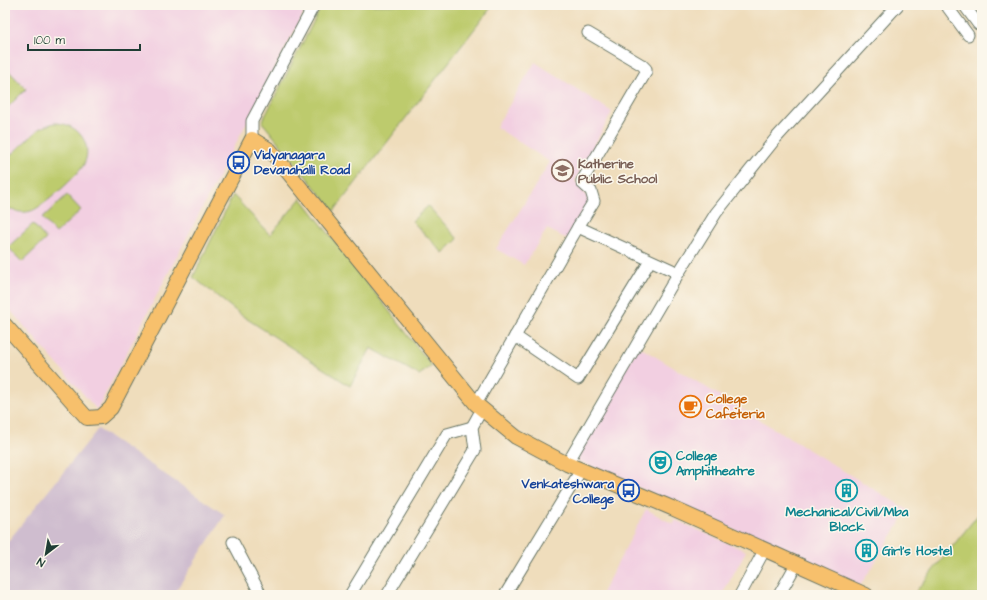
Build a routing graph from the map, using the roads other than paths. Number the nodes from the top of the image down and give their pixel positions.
1 (314, 5) edge
2 (898, 5) edge
3 (946, 5) edge
4 (964, 5) edge
5 (978, 24) dead end
6 (588, 33) dead end
7 (968, 35) dead end
8 (252, 139) junction
9 (578, 227) junction
10 (650, 261) junction
11 (672, 270) dead end
12 (5, 325) edge
13 (515, 336) junction
14 (479, 406) junction
15 (472, 427) junction
16 (568, 464) junction
17 (581, 470) junction
18 (233, 542) dead end
19 (765, 549) junction
20 (797, 563) junction
21 (261, 595) edge
22 (350, 595) edge
23 (387, 595) edge
24 (505, 595) edge
25 (740, 595) edge
26 (779, 595) edge
27 (866, 595) edge

1 - 8 street
2 - 16 street
3 - 7 street
4 - 5 street
6 - 9 street
8 - 12 main road
8 - 14 main road
9 - 10 street
9 - 13 street
10 - 11 street
10 - 13 street
13 - 14 street
14 - 15 street
14 - 16 main road
15 - 22 street
15 - 23 street
16 - 17 main road
17 - 19 main road
17 - 24 street
18 - 21 street
19 - 20 main road
19 - 25 street
20 - 26 street
20 - 27 main road

